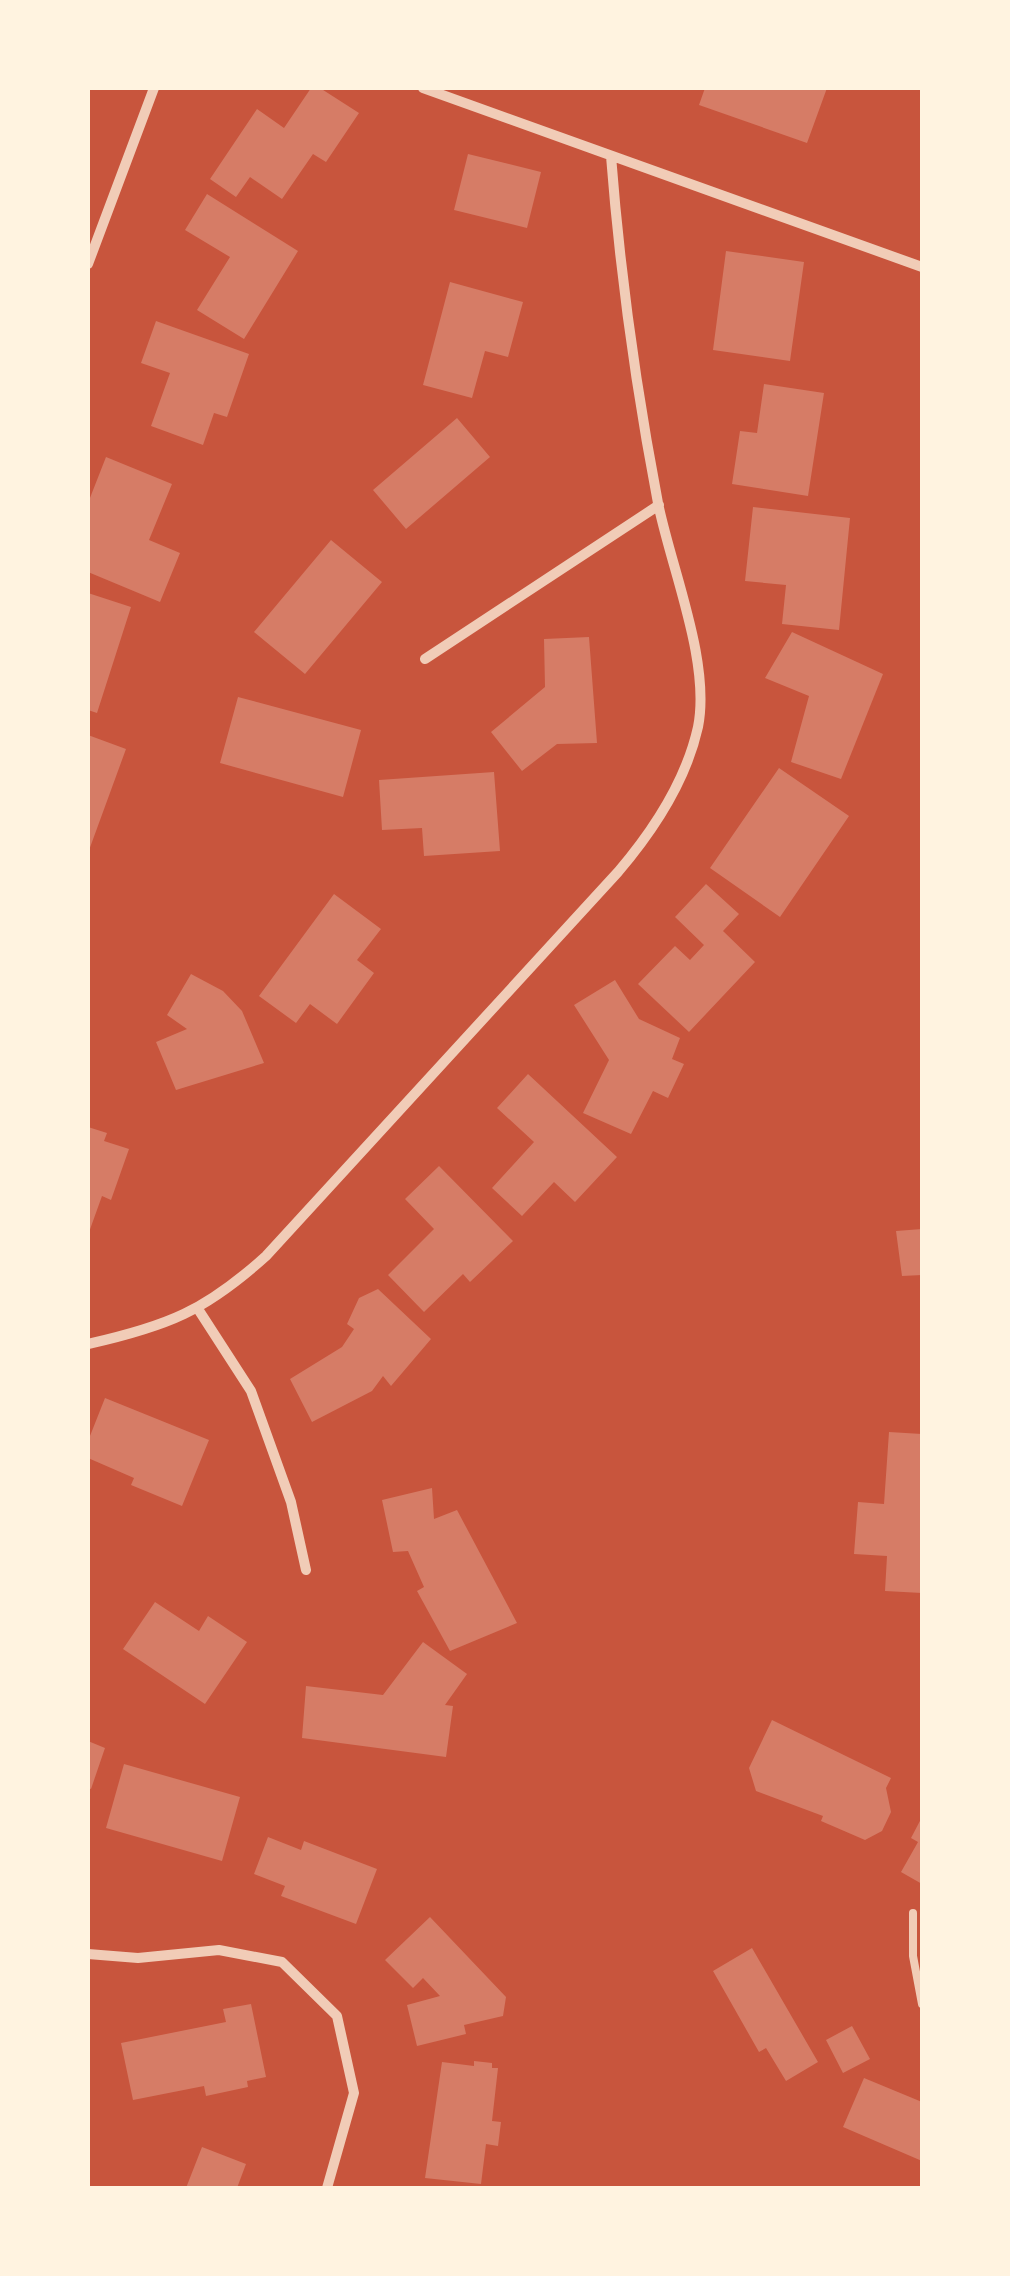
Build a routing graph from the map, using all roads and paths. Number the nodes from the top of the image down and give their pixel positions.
1 (154, 88) edge
2 (423, 88) edge
3 (610, 156) junction
4 (88, 264) edge
5 (922, 266) edge
6 (659, 506) junction
7 (425, 660) dead end
8 (198, 1309) junction
9 (88, 1344) edge
10 (306, 1570) dead end
11 (914, 1913) dead end
12 (88, 1954) edge
13 (922, 2004) edge
14 (326, 2188) edge

1 - 4 street
2 - 3 street
3 - 5 street
3 - 6 street
6 - 7 street
6 - 8 street
8 - 9 street
8 - 10 street
11 - 13 lane
12 - 14 street

